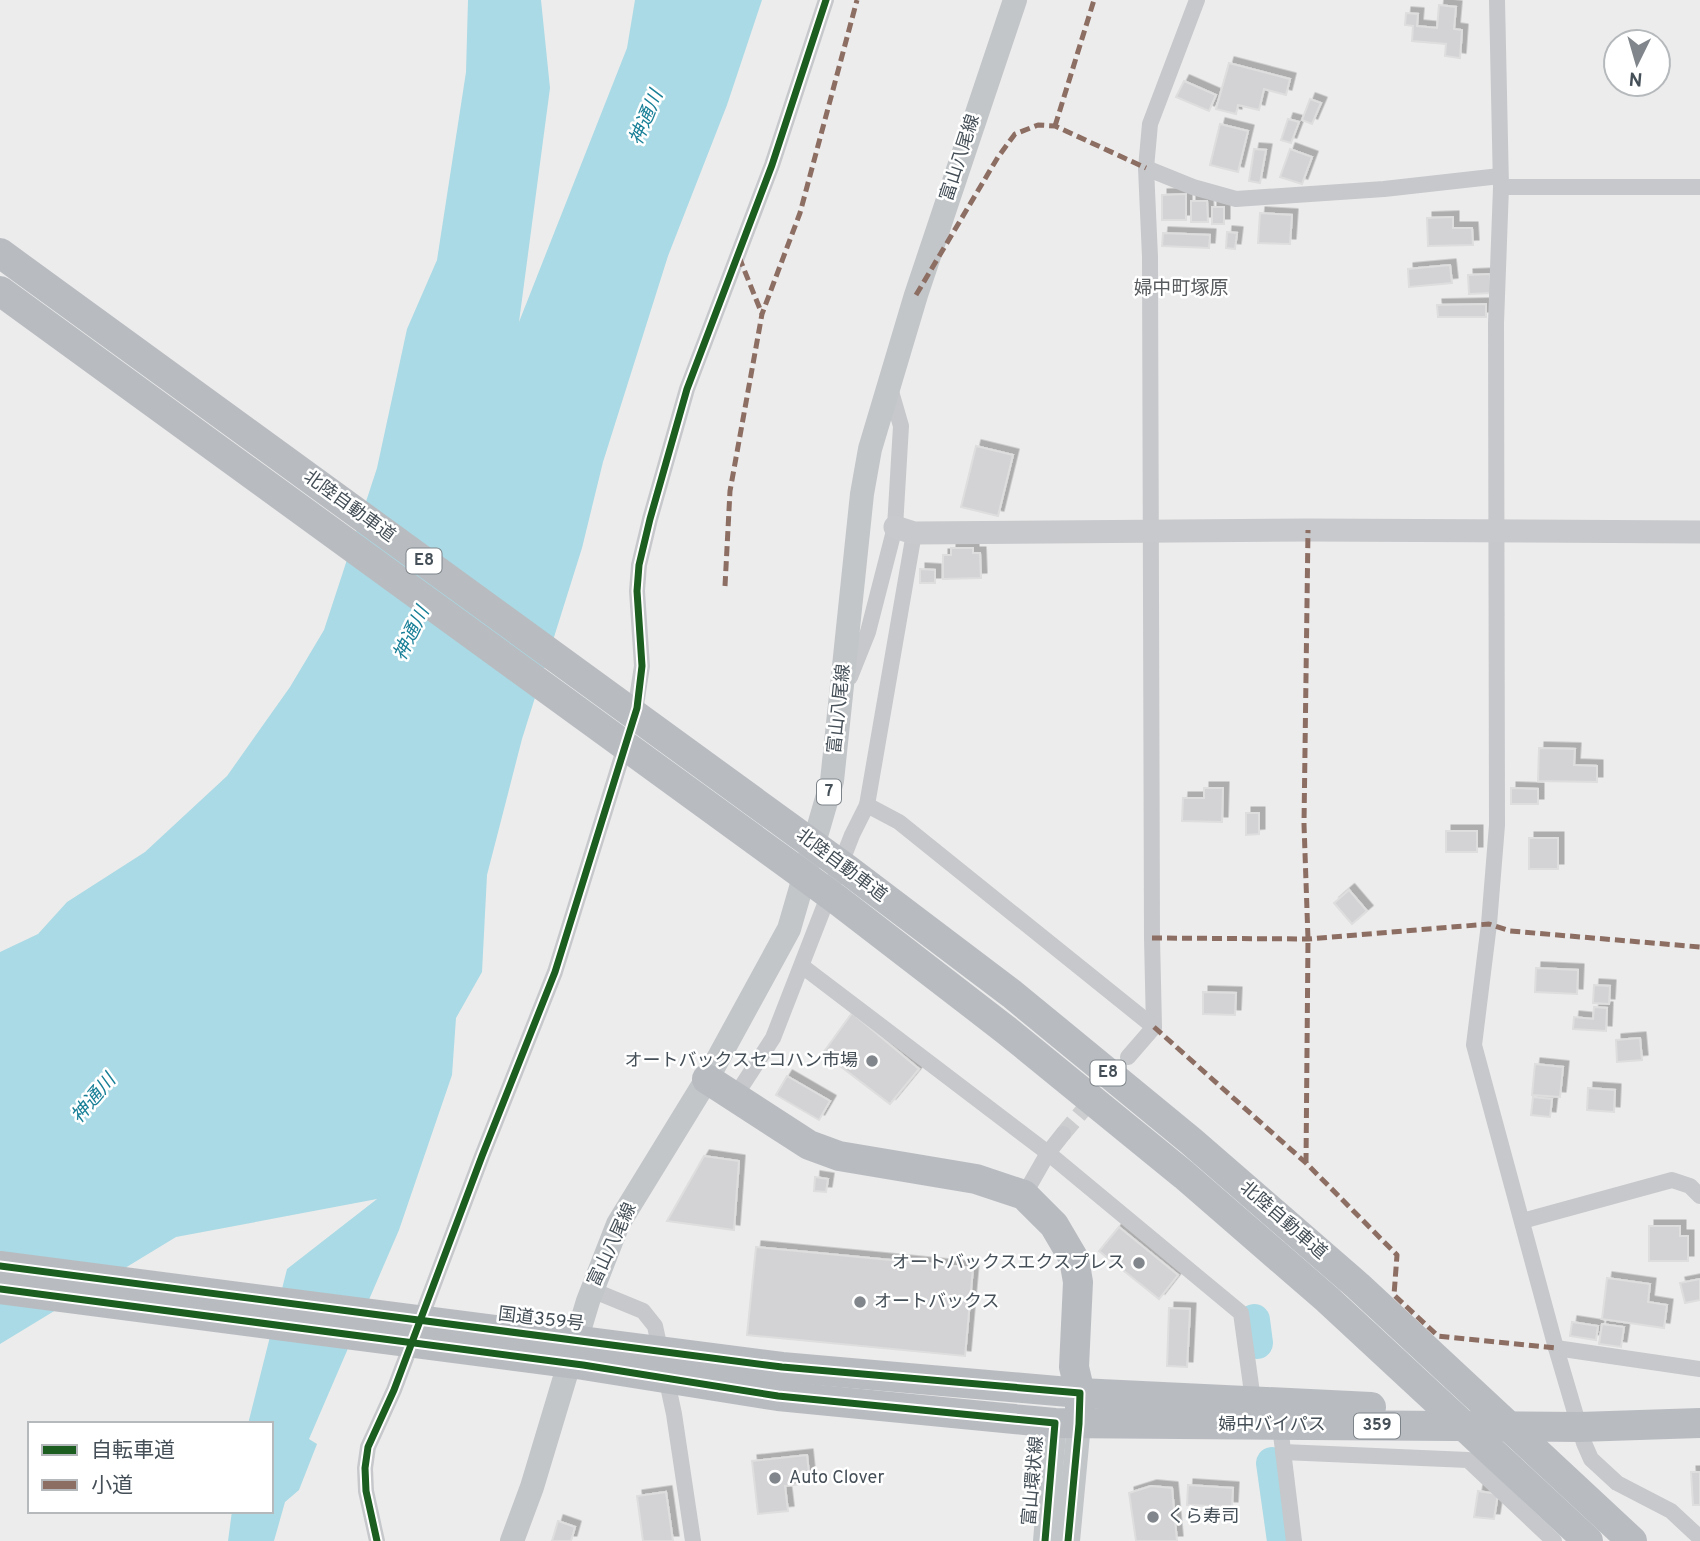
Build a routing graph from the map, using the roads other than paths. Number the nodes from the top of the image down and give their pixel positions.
1 (825, 0) edge
2 (1015, 0) edge
3 (1197, 0) edge
4 (1497, 0) edge
5 (1146, 168) junction
6 (1500, 182) junction
7 (1700, 187) edge
8 (0, 253) edge
9 (0, 291) edge
10 (890, 388) junction
11 (905, 530) junction
12 (1496, 530) junction
13 (1151, 531) junction
14 (1700, 532) edge
15 (841, 699) junction
16 (867, 805) junction
17 (802, 966) junction
18 (1154, 1027) junction
19 (1128, 1057) dead end
20 (707, 1079) junction
21 (734, 1098) junction
22 (1063, 1134) tunnel mouth
23 (1048, 1153) junction
24 (1024, 1195) junction
25 (1700, 1196) edge
26 (1522, 1221) junction
27 (0, 1266) edge
28 (0, 1289) edge
29 (592, 1290) junction
30 (1556, 1348) junction
31 (1700, 1369) edge
32 (780, 1382) junction
33 (1070, 1384) junction
34 (1253, 1400) junction
35 (1700, 1407) edge
36 (1577, 1419) junction
37 (1067, 1423) junction
38 (1700, 1423) edge
39 (1282, 1439) junction
40 (1629, 1538) edge
41 (1700, 1538) edge
42 (377, 1541) edge
43 (512, 1541) edge
44 (693, 1541) edge
45 (1045, 1541) edge
46 (1068, 1541) edge
47 (1294, 1541) edge
48 (1554, 1541) edge
49 (1588, 1541) edge

1 - 42 street
2 - 10 main road, 富山八尾線 / 7
3 - 5 street
4 - 6 street
5 - 6 street
5 - 13 street
6 - 7 street
6 - 12 street
8 - 40 highway, 北陸自動車道 / E8
9 - 49 highway, 北陸自動車道 / E8
10 - 11 street
10 - 15 main road, 富山八尾線 / 7
11 - 13 street
11 - 15 street
11 - 16 street
12 - 13 street
12 - 14 street
12 - 26 street
13 - 18 street
15 - 20 main road, 富山八尾線 / 7
16 - 17 street
16 - 18 street
17 - 21 street
17 - 23 street
18 - 19 street
20 - 21 highway
20 - 29 main road, 富山八尾線 / 7
21 - 24 highway
22 - 23 street
23 - 24 street
23 - 34 street
24 - 33 highway
25 - 26 street
26 - 30 street
27 - 32 highway, 国道359号 / 359
28 - 32 highway, 国道359号 / 359
29 - 43 main road, 富山八尾線 / 7
29 - 44 street
30 - 31 street
30 - 36 street
32 - 33 highway, 国道359号 / 359
32 - 37 highway, 国道359号 / 359
33 - 34 highway, 婦中バイパス / 359
33 - 37 highway
34 - 36 highway, 婦中バイパス / 359
35 - 36 highway, 婦中バイパス / 359
36 - 38 highway, 婦中バイパス / 359
36 - 39 highway, 婦中バイパス / 359
36 - 41 street
37 - 39 highway, 婦中バイパス / 359
37 - 45 main road, 富山環状線
37 - 46 main road
39 - 47 street
39 - 48 street

